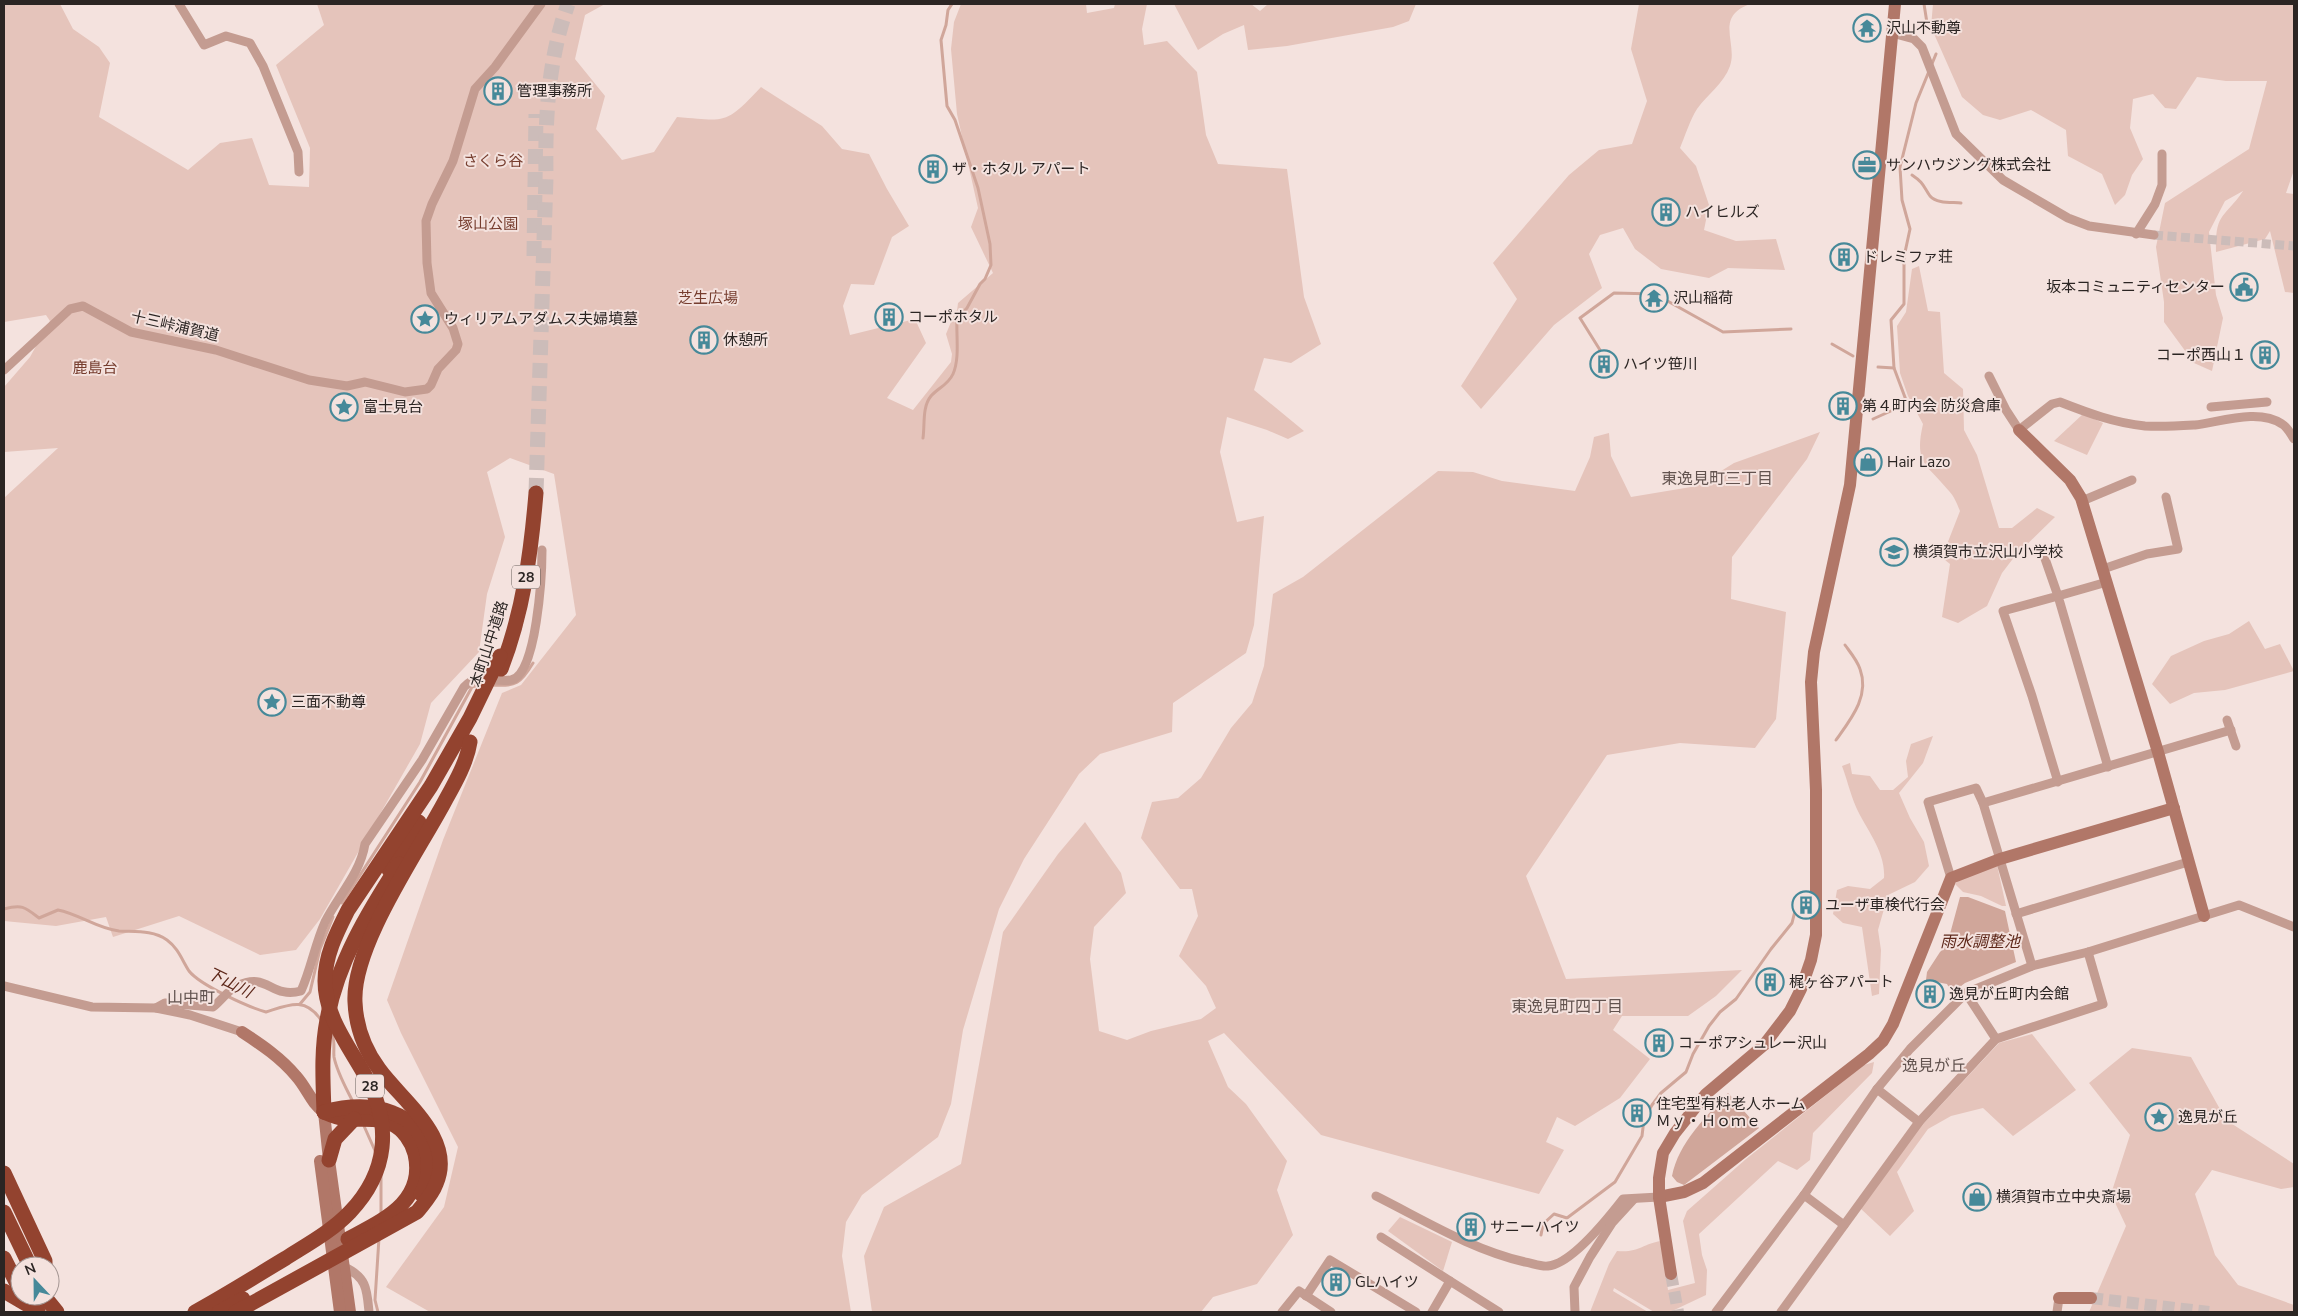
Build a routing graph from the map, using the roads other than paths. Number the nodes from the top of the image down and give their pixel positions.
1 (179, 4) edge
2 (541, 4) edge
3 (1895, 4) edge
4 (1892, 32) junction
5 (2162, 154) dead end
6 (299, 172) dead end
7 (2136, 234) junction
8 (2154, 236) tunnel mouth
9 (4, 370) edge
10 (1989, 376) dead end
11 (2267, 402) dead end
12 (2211, 407) dead end
13 (2020, 430) junction
14 (2294, 439) edge
15 (2132, 480) dead end
16 (533, 493) tunnel mouth
17 (2166, 498) dead end
18 (2082, 501) junction
19 (542, 550) dead end
20 (2042, 550) dead end
21 (2103, 569) junction
22 (2107, 582) junction
23 (2058, 596) junction
24 (503, 657) junction
25 (2227, 720) dead end
26 (2231, 730) junction
27 (2236, 746) dead end
28 (2158, 752) junction
29 (459, 756) junction
30 (2108, 767) junction
31 (2058, 782) junction
32 (1983, 803) junction
33 (2174, 808) junction
34 (2000, 859) junction
35 (2188, 862) junction
36 (1951, 878) junction
37 (2016, 914) junction
38 (2204, 916) junction
39 (2294, 927) edge
40 (2088, 952) junction
41 (2032, 966) junction
42 (4, 986) edge
43 (1966, 993) junction
44 (156, 1008) junction
45 (242, 1032) joint
46 (1996, 1039) junction
47 (1877, 1089) junction
48 (320, 1110) junction
49 (354, 1119) junction
50 (1919, 1122) junction
51 (329, 1160) junction
52 (4, 1173) edge
53 (4, 1195) edge
54 (1804, 1195) junction
55 (1376, 1196) dead end
56 (1659, 1197) junction
57 (1634, 1199) junction
58 (4, 1212) edge
59 (388, 1223) junction
60 (1844, 1225) junction
61 (4, 1228) edge
62 (1381, 1237) dead end
63 (16, 1256) edge
64 (25, 1256) edge
65 (31, 1256) edge
66 (43, 1256) edge
67 (4, 1258) edge
68 (344, 1267) junction
69 (1671, 1274) tunnel mouth
70 (10, 1277) edge
71 (271, 1281) junction
72 (1450, 1281) junction
73 (1306, 1296) junction
74 (2059, 1298) joint
75 (2091, 1298) tunnel mouth
76 (1786, 1311) edge
77 (195, 1312) edge
78 (219, 1312) edge
79 (236, 1312) edge
80 (340, 1312) edge
81 (350, 1312) edge
82 (369, 1312) edge
83 (1282, 1312) edge
84 (1331, 1312) edge
85 (1416, 1312) edge
86 (1432, 1312) edge
87 (1499, 1312) edge
88 (1575, 1312) edge
89 (1716, 1312) edge
90 (2057, 1312) edge

1 - 6 street
2 - 9 street, 十三峠浦賀道
3 - 4 street
4 - 7 street
4 - 56 street
5 - 7 street
7 - 8 street
10 - 13 street
11 - 12 street
13 - 14 street
13 - 18 street
15 - 18 street
16 - 24 highway, 本町山中道路 / 28
17 - 21 street
18 - 21 street
19 - 44 street
20 - 23 street
21 - 22 street
22 - 23 street
22 - 28 street
23 - 30 street
23 - 31 street
24 - 29 highway, 28
24 - 29 highway, 本町山中道路 / 28
25 - 26 street
26 - 27 street
26 - 28 street
28 - 30 street
28 - 33 street
29 - 48 highway
29 - 59 highway, 28
29 - 71 highway, 28
30 - 31 street
31 - 32 street
32 - 34 street
32 - 36 street
33 - 34 street
33 - 35 street
34 - 36 street
34 - 37 street
35 - 37 street
35 - 38 street
36 - 56 street
37 - 41 street
38 - 39 street
38 - 40 street
40 - 41 street
40 - 46 street
41 - 43 street
42 - 44 street
43 - 46 street
43 - 47 street
44 - 45 street
45 - 48 street
46 - 50 street
47 - 50 street
47 - 54 street
48 - 49 highway
48 - 51 street
48 - 59 highway
48 - 80 street
49 - 51 highway
49 - 59 highway
50 - 60 street
51 - 68 street
52 - 66 highway
53 - 65 highway
54 - 60 street
54 - 89 street
55 - 57 street
56 - 57 street
56 - 69 street
57 - 88 street
58 - 64 highway
59 - 71 highway
60 - 76 street
61 - 63 highway
62 - 72 street
67 - 70 highway
68 - 81 street
68 - 82 street
71 - 77 highway, 28
71 - 78 highway
71 - 79 highway
72 - 86 street
72 - 87 street
73 - 83 street
73 - 84 street
73 - 85 street
74 - 75 street
74 - 90 street

